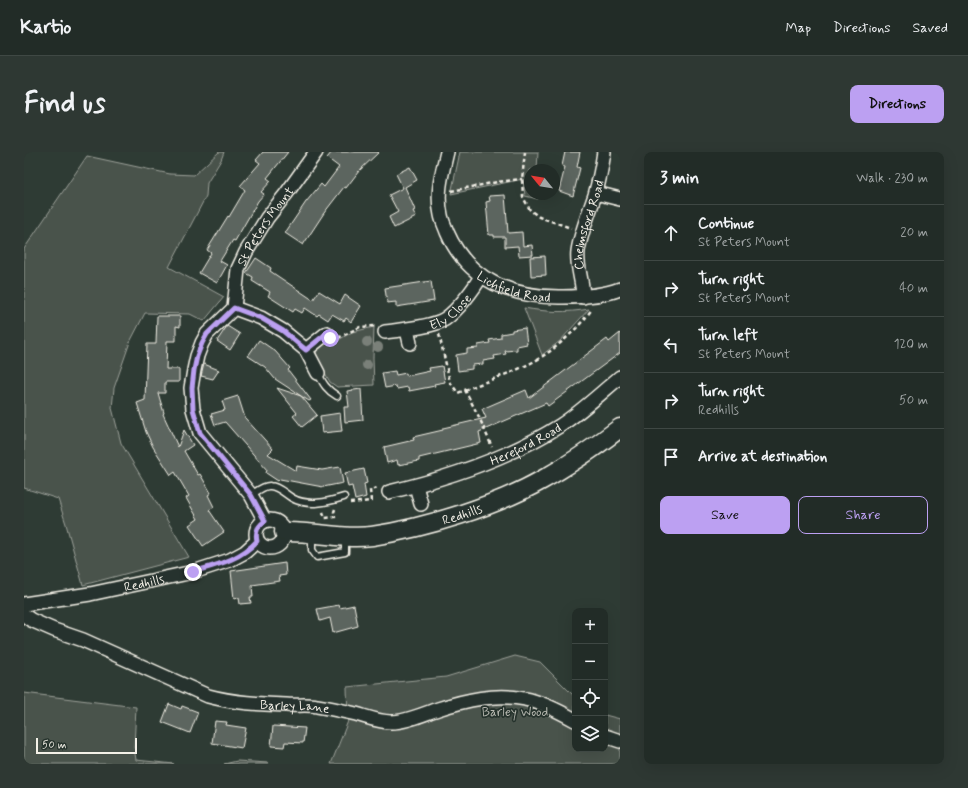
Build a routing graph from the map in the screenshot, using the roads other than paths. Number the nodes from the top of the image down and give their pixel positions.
1 (316, 152) edge
2 (447, 152) edge
3 (604, 152) edge
4 (596, 193) junction
5 (620, 199) edge
6 (481, 276) junction
7 (620, 289) edge
8 (589, 296) junction
9 (234, 308) junction
10 (407, 330) junction
11 (385, 332) dead end
12 (327, 333) road end
13 (410, 343) dead end
14 (306, 350) junction
15 (318, 373) joint
16 (620, 377) edge
17 (337, 396) dead end
18 (620, 428) edge
19 (416, 486) junction
20 (389, 492) dead end
21 (251, 495) junction
22 (344, 497) dead end
23 (421, 504) dead end
24 (265, 521) junction
25 (284, 532) junction
26 (257, 541) junction
27 (24, 604) edge
28 (24, 615) edge
29 (572, 718) edge
30 (608, 737) edge
31 (620, 741) edge

1 - 9 street, St Peters Mount
2 - 6 street, Lichfield Road
3 - 4 street, Chelmsford Road
4 - 5 street
4 - 8 street, Chelmsford Road
6 - 8 street, Lichfield Road
6 - 10 street, Ely Close
7 - 8 street, Lichfield Road
9 - 14 street
9 - 21 street
10 - 11 street, Ely Close
10 - 13 street
12 - 14 street
14 - 15 street
15 - 17 lane
16 - 19 street, Hereford Road
18 - 25 street, Redhills
19 - 20 street, Hereford Road
19 - 23 street
21 - 22 lane
21 - 24 street
24 - 25 street
24 - 26 street
25 - 26 street
26 - 27 street, Redhills
28 - 29 street, Barley Lane
30 - 31 street

